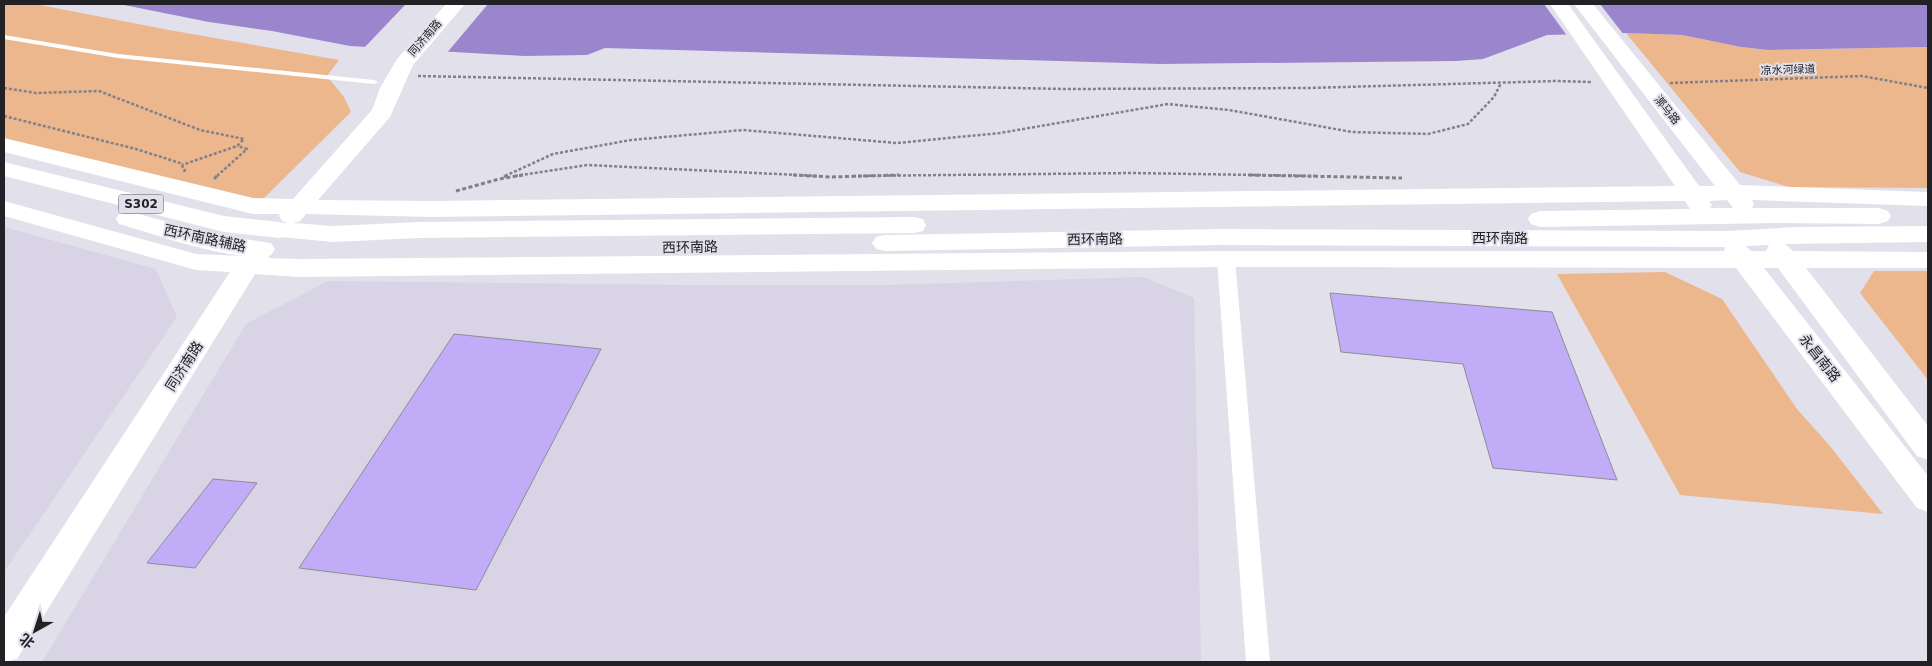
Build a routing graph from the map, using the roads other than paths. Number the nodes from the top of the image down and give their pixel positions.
1 (434, 4) edge
2 (456, 4) edge
3 (1559, 4) edge
4 (1583, 4) edge
5 (4, 37) edge
6 (395, 66) junction
7 (380, 92) junction
8 (4, 145) edge
9 (4, 169) edge
10 (4, 185) edge
11 (1690, 193) junction
12 (1734, 193) junction
13 (1928, 199) edge
14 (299, 206) junction
15 (4, 208) edge
16 (1928, 216) edge
17 (1759, 226) junction
18 (1719, 228) junction
19 (1928, 234) edge
20 (1371, 237) junction
21 (877, 243) junction
22 (263, 248) junction
23 (1226, 259) junction
24 (1469, 260) junction
25 (1928, 260) edge
26 (960, 261) junction
27 (1745, 261) junction
28 (1786, 261) junction
29 (1928, 448) edge
30 (1928, 499) edge
31 (4, 648) edge
32 (1258, 662) edge

1 - 6 street, 同济南路
2 - 6 street, 同济南路
3 - 11 street, 漷马路
4 - 12 street, 漷马路
5 - 7 lane
6 - 7 street, 同济南路
7 - 14 street, 同济南路
8 - 14 street
9 - 22 street, S302
10 - 22 street, 西环南路辅路 / S302
11 - 12 street
11 - 14 street
11 - 18 street, 漷马路
12 - 13 street
12 - 17 street, 漷马路
14 - 22 street, 同济南路
15 - 22 street
16 - 17 street, 西环南路
17 - 18 street, 西环南路
17 - 19 street, 西环南路
17 - 28 street
18 - 20 street, 西环南路
18 - 22 street, 西环南路
18 - 27 street, 永昌南路
20 - 21 street, 西环南路
20 - 24 street
21 - 22 street, 西环南路
21 - 26 street
22 - 26 street
22 - 31 street, 同济南路
23 - 24 street
23 - 26 street
23 - 32 street
24 - 27 street
25 - 28 street
27 - 28 street
27 - 30 street, 永昌南路
28 - 29 street

